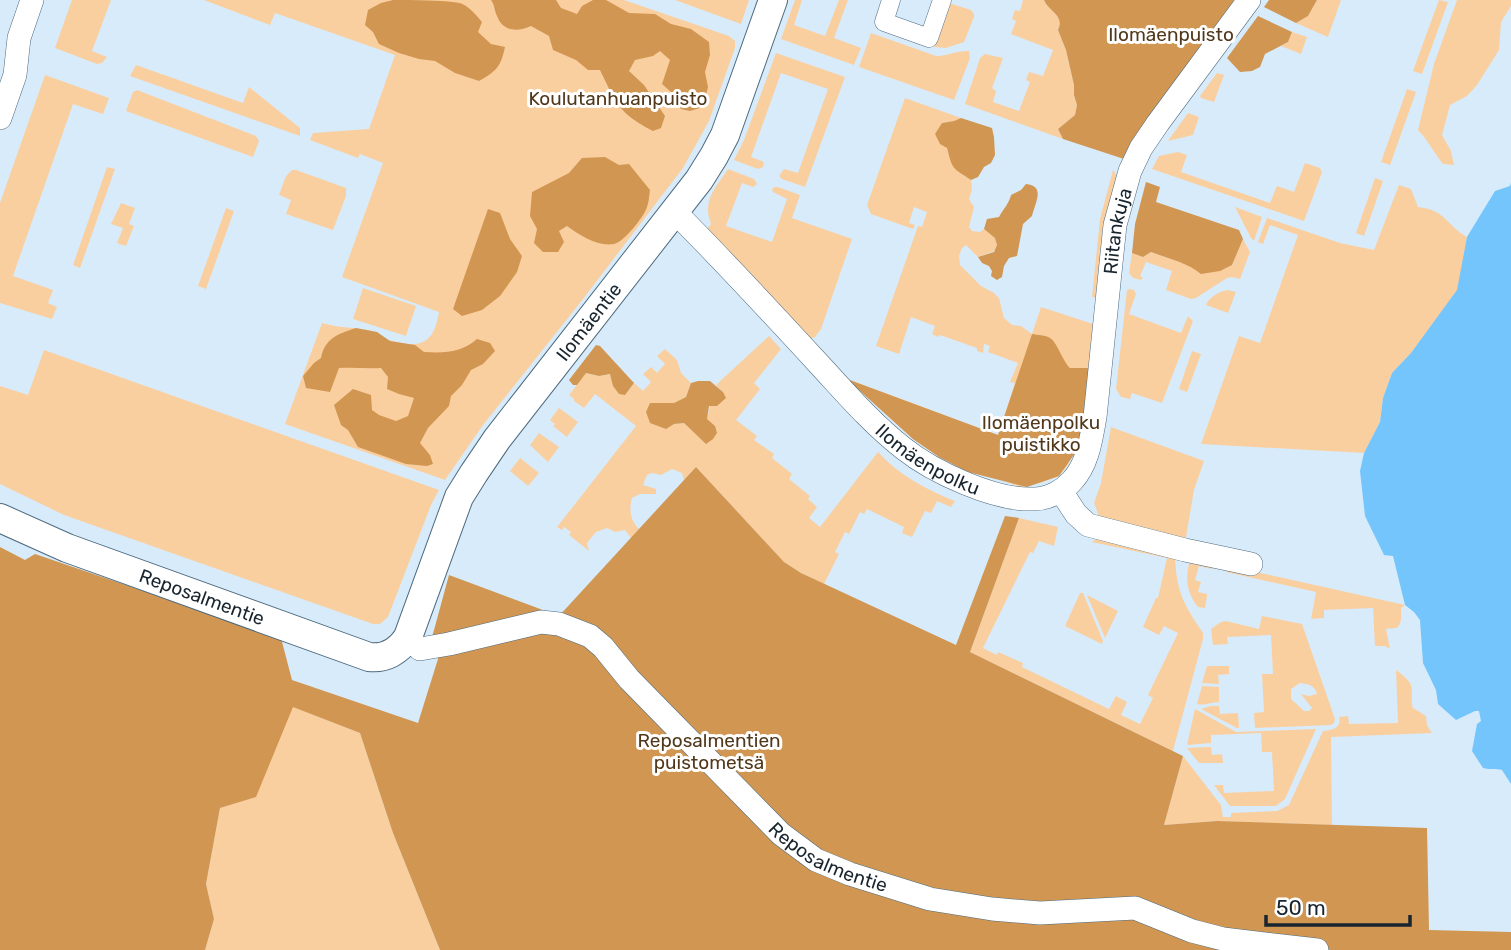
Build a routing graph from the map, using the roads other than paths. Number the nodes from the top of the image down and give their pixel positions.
1 (32, 0) edge
2 (773, 0) edge
3 (891, 0) edge
4 (942, 0) edge
5 (1249, 0) edge
6 (0, 118) edge
7 (674, 211) junction
8 (1061, 491) junction
9 (0, 518) edge
10 (1251, 564) dead end
11 (412, 646) junction
12 (1317, 950) edge

1 - 6 street
2 - 7 street, Ilomäentie
3 - 4 street
5 - 8 street, Riitankuja
7 - 8 street, Ilomäenpolku
7 - 11 street, Ilomäentie
8 - 10 street
9 - 11 street, Reposalmentie
11 - 12 street, Reposalmentie

